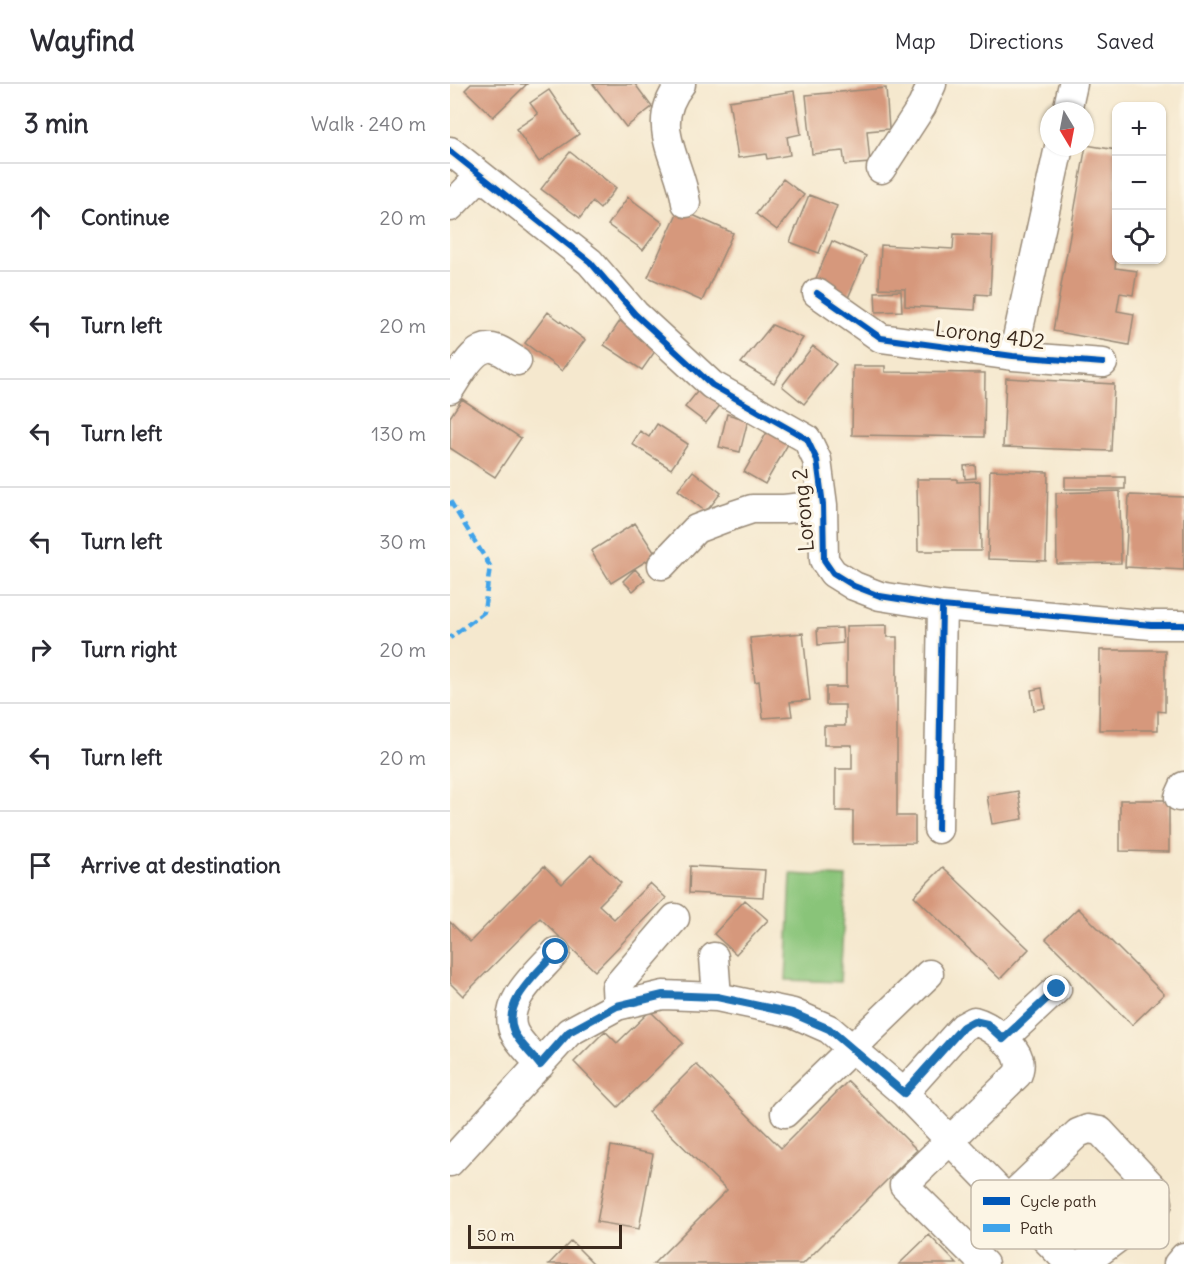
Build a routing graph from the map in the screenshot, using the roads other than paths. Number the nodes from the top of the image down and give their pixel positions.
1 (681, 84) edge
2 (932, 84) edge
3 (1073, 84) edge
4 (1069, 102) edge
5 (450, 151) edge
6 (1057, 156) edge
7 (881, 169) dead end
8 (480, 176) junction
9 (686, 203) dead end
10 (450, 207) edge
11 (817, 292) dead end
12 (1013, 356) junction
13 (517, 361) dead end
14 (1103, 363) dead end
15 (450, 389) edge
16 (823, 506) junction
17 (662, 565) dead end
18 (942, 606) junction
19 (1184, 625) edge
20 (938, 829) dead end
21 (675, 918) dead end
22 (556, 952) dead end
23 (714, 957) dead end
24 (929, 974) dead end
25 (1057, 989) dead end
26 (717, 997) junction
27 (617, 1006) junction
28 (1003, 1039) junction
29 (854, 1048) junction
30 (540, 1065) junction
31 (904, 1093) junction
32 (785, 1113) dead end
33 (951, 1140) junction
34 (450, 1162) edge
35 (988, 1180) edge
36 (1028, 1180) edge
37 (1146, 1180) edge
38 (1056, 1249) edge
39 (1103, 1249) edge
40 (1184, 1257) edge
41 (984, 1264) edge
42 (1070, 1264) edge
43 (1083, 1264) edge
44 (1178, 1264) edge

1 - 9 street
2 - 7 street
3 - 4 street
5 - 8 street, Lorong 2
6 - 12 street
8 - 10 street
8 - 16 street, Lorong 2
11 - 12 street, Lorong 4D2
12 - 14 street, Lorong 4D2
13 - 15 street
16 - 17 street
16 - 18 street, Lorong 2
18 - 19 street, Lorong 2
18 - 20 street
21 - 27 street
22 - 30 street
23 - 26 street
24 - 29 street
25 - 28 street
26 - 27 street
26 - 29 street
27 - 30 street
28 - 31 street
28 - 33 street
29 - 31 street
29 - 32 street
30 - 34 street
31 - 33 street
33 - 35 street
33 - 41 street
36 - 37 street
38 - 42 street
39 - 43 street
40 - 44 street

